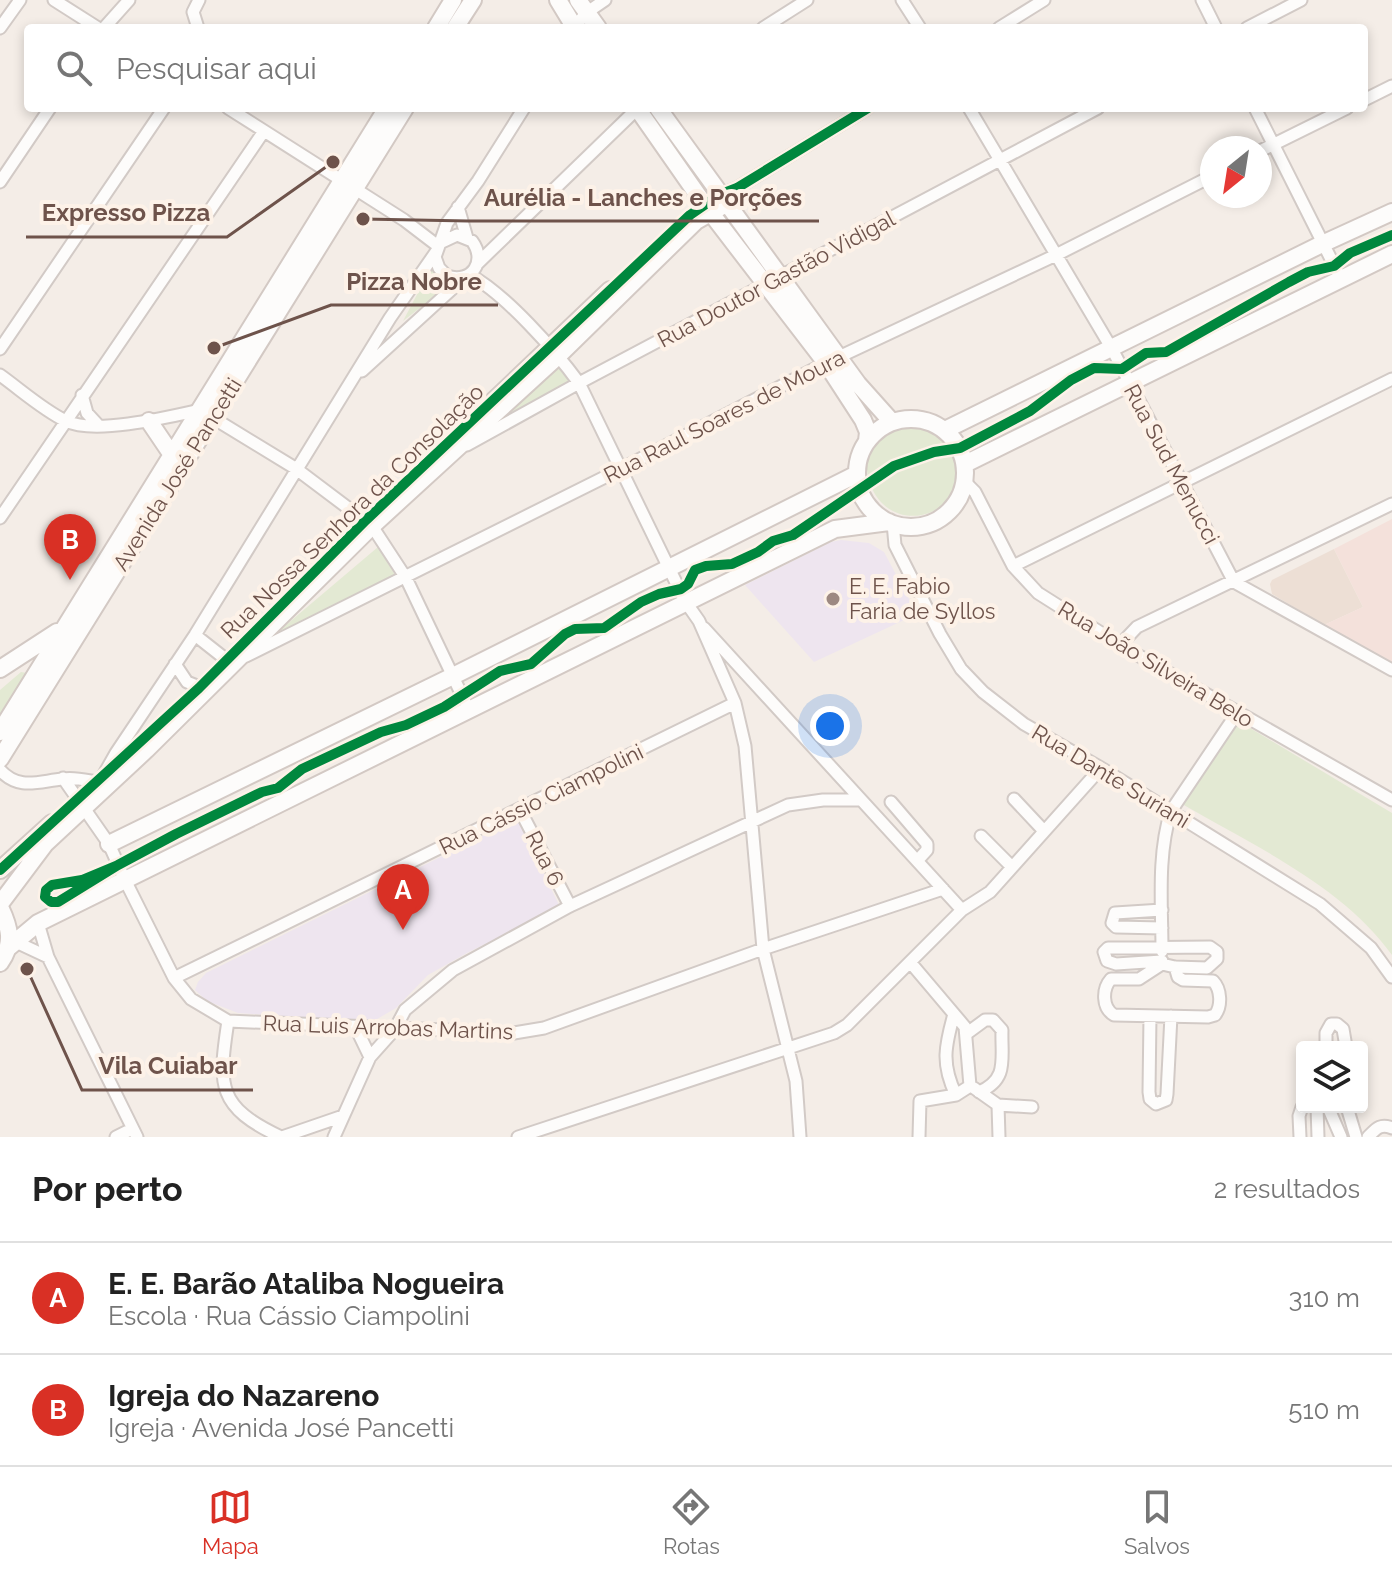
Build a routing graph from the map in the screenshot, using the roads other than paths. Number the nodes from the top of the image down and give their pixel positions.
1 (20, 0) edge
2 (54, 0) edge
3 (129, 0) edge
4 (199, 0) edge
5 (453, 0) edge
6 (473, 0) edge
7 (558, 0) edge
8 (605, 0) edge
9 (807, 0) edge
10 (902, 0) edge
11 (1044, 0) edge
12 (1202, 0) edge
13 (1301, 0) edge
14 (582, 6) edge
15 (94, 24) edge
16 (105, 24) edge
17 (197, 24) edge
18 (438, 24) edge
19 (463, 24) edge
20 (573, 24) edge
21 (595, 24) edge
22 (769, 24) edge
23 (917, 24) edge
24 (1005, 24) edge
25 (1214, 24) edge
26 (1255, 24) edge
27 (0, 28) edge
28 (1392, 86) edge
29 (1368, 98) edge
30 (47, 112) edge
31 (161, 112) edge
32 (234, 112) edge
33 (385, 112) edge
34 (402, 112) edge
35 (521, 112) edge
36 (634, 112) edge
37 (641, 112) edge
38 (661, 112) edge
39 (861, 112) edge
40 (971, 112) edge
41 (1091, 112) edge
42 (1257, 112) edge
43 (1339, 112) edge
44 (264, 131) junction
45 (1273, 144) junction
46 (1001, 160) junction
47 (0, 182) edge
48 (1200, 182) edge
49 (348, 185) junction
50 (723, 199) junction
51 (458, 207) junction
52 (707, 208) junction
53 (1392, 212) edge
54 (470, 239) junction
55 (499, 242) junction
56 (1322, 244) junction
57 (439, 246) junction
58 (1392, 254) edge
59 (1056, 255) junction
60 (472, 271) junction
61 (1341, 279) junction
62 (774, 282) junction
63 (390, 318) junction
64 (408, 332) junction
65 (0, 349) edge
66 (1112, 349) junction
67 (554, 351) junction
68 (832, 360) junction
69 (0, 375) edge
70 (356, 377) junction
71 (1392, 379) edge
72 (579, 383) junction
73 (1130, 384) junction
74 (82, 395) junction
75 (206, 414) junction
76 (65, 421) junction
77 (149, 421) junction
78 (892, 422) junction
79 (99, 426) junction
80 (945, 430) junction
81 (867, 441) junction
82 (456, 452) junction
83 (172, 455) junction
84 (295, 468) junction
85 (619, 470) junction
86 (965, 473) junction
87 (857, 474) junction
88 (1182, 481) junction
89 (1392, 504) edge
90 (0, 518) edge
91 (369, 523) junction
92 (891, 523) junction
93 (1013, 566) junction
94 (670, 568) junction
95 (406, 578) junction
96 (1234, 582) junction
97 (685, 601) junction
98 (699, 621) junction
99 (62, 629) junction
100 (195, 635) junction
101 (1120, 645) junction
102 (232, 662) junction
103 (175, 664) junction
104 (0, 669) edge
105 (1392, 670) edge
106 (453, 676) junction
107 (203, 689) junction
108 (735, 703) junction
109 (469, 710) junction
110 (1237, 713) junction
111 (0, 732) edge
112 (0, 759) edge
113 (1101, 768) junction
114 (0, 770) edge
115 (63, 778) junction
116 (100, 779) junction
117 (1014, 799) dead end
118 (861, 800) junction
119 (1392, 800) edge
120 (81, 802) junction
121 (891, 802) dead end
122 (520, 810) junction
123 (1171, 811) junction
124 (753, 821) junction
125 (1044, 831) junction
126 (981, 836) dead end
127 (109, 844) junction
128 (917, 861) junction
129 (1012, 867) junction
130 (0, 870) edge
131 (125, 880) junction
132 (943, 889) junction
133 (0, 906) edge
134 (570, 906) junction
135 (962, 910) junction
136 (1162, 910) junction
137 (38, 923) junction
138 (1162, 928) junction
139 (12, 945) junction
140 (1162, 945) junction
141 (763, 949) junction
142 (48, 957) junction
143 (910, 962) junction
144 (0, 963) edge
145 (1162, 963) junction
146 (1175, 967) junction
147 (1392, 977) edge
148 (174, 978) junction
149 (954, 1014) junction
150 (1150, 1016) junction
151 (1171, 1016) junction
152 (228, 1021) junction
153 (356, 1028) junction
154 (395, 1029) junction
155 (966, 1034) junction
156 (1326, 1041) edge
157 (1345, 1041) edge
158 (789, 1049) junction
159 (370, 1057) junction
160 (975, 1089) junction
161 (956, 1095) junction
162 (998, 1105) junction
163 (1032, 1107) dead end
164 (1300, 1113) edge
165 (1317, 1113) edge
166 (1331, 1113) edge
167 (1349, 1113) edge
168 (343, 1116) junction
169 (1392, 1128) edge
170 (134, 1133) edge
171 (532, 1134) edge
172 (116, 1137) edge
173 (282, 1137) edge
174 (334, 1137) edge
175 (518, 1137) edge
176 (800, 1137) edge
177 (919, 1137) edge
178 (999, 1137) edge
179 (1300, 1137) edge
180 (1318, 1137) edge
181 (1341, 1137) edge
182 (1356, 1137) edge
183 (1368, 1137) edge

1 - 27 street
2 - 15 street
3 - 16 street
4 - 17 street
5 - 18 street
6 - 19 street
7 - 20 street
8 - 14 street
9 - 22 street
10 - 23 street
11 - 24 street
12 - 25 street
13 - 26 street
14 - 21 street
28 - 29 street
30 - 47 street
31 - 65 street
32 - 44 street
33 - 49 street, Avenida José Pancetti
34 - 49 street, Avenida José Pancetti
35 - 51 street
36 - 55 street
37 - 52 street
38 - 50 street
39 - 50 street
40 - 46 street, Rua Sud Menucci
41 - 46 street, Rua Doutor Gastão Vidigal
42 - 45 street
43 - 45 street
44 - 49 street
44 - 74 street
45 - 56 street
46 - 59 street, Rua Sud Menucci
46 - 62 street, Rua Doutor Gastão Vidigal
48 - 59 street, Rua Raul Soares de Moura
49 - 57 street
49 - 75 street, Avenida José Pancetti
50 - 52 street, Rua Nossa Senhora da Consolação
50 - 62 street
51 - 54 street
51 - 57 street
52 - 62 street
52 - 67 street, Rua Nossa Senhora da Consolação
53 - 56 street
54 - 55 street
54 - 57 street
54 - 60 street
55 - 60 street
56 - 61 street
56 - 66 street
57 - 60 street
57 - 63 street
58 - 61 street
59 - 66 street, Rua Sud Menucci
59 - 68 street, Rua Raul Soares de Moura
60 - 64 street
60 - 67 street
61 - 73 street
62 - 68 street
62 - 72 street, Rua Doutor Gastão Vidigal
63 - 64 street
63 - 70 street
64 - 70 street
66 - 73 street, Rua Sud Menucci
66 - 80 street
67 - 72 street
67 - 82 street, Rua Nossa Senhora da Consolação
67 - 91 street, Rua Nossa Senhora da Consolação
68 - 78 street
68 - 81 street
68 - 85 street, Rua Raul Soares de Moura
69 - 76 street
70 - 84 street
71 - 88 street
72 - 82 street, Rua Doutor Gastão Vidigal
72 - 85 street
73 - 86 street
73 - 88 street, Rua Sud Menucci
74 - 76 street
74 - 79 street
75 - 77 street
75 - 83 street, Avenida José Pancetti
75 - 84 street
75 - 112 street, Avenida José Pancetti
76 - 79 street
76 - 90 street
77 - 79 street
77 - 83 street
78 - 80 street
78 - 81 street
80 - 86 street
81 - 87 street
82 - 91 street, Rua Nossa Senhora da Consolação
83 - 99 street, Avenida José Pancetti
84 - 91 street
84 - 100 street
85 - 94 street
85 - 95 street, Rua Raul Soares de Moura
86 - 92 street
86 - 93 street, Rua João Silveira Belo
87 - 92 street
87 - 94 street
88 - 93 street
88 - 96 street, Rua Sud Menucci
89 - 96 street
91 - 95 street
91 - 102 street, Rua Nossa Senhora da Consolação
92 - 97 street
92 - 113 street, Rua Dante Suriani
93 - 101 street, Rua João Silveira Belo
94 - 97 street
94 - 106 street
95 - 102 street, Rua Raul Soares de Moura
95 - 106 street
96 - 101 street
96 - 105 street
97 - 98 street
97 - 109 street
98 - 108 street
98 - 118 street
99 - 104 street
99 - 111 street, Avenida José Pancetti
100 - 102 street
100 - 103 street
101 - 110 street, Rua João Silveira Belo
102 - 107 street, Rua Nossa Senhora da Consolação
103 - 107 street
103 - 116 street
106 - 109 street
106 - 127 street
107 - 116 street, Rua Nossa Senhora da Consolação
107 - 120 street, Rua Nossa Senhora da Consolação
108 - 122 street, Rua Cássio Ciampolini
108 - 124 street
109 - 131 street
110 - 119 street, Rua João Silveira Belo
110 - 123 street
113 - 123 street, Rua Dante Suriani
113 - 125 street
114 - 115 street
115 - 116 street
115 - 120 street, Rua Luis Arrobas Martins
116 - 120 street, Rua Nossa Senhora da Consolação
117 - 125 street
118 - 124 street
118 - 128 street
120 - 127 street, Rua Luis Arrobas Martins
120 - 130 street, Rua Nossa Senhora da Consolação
120 - 133 street, Rua Nossa Senhora da Consolação
121 - 128 street
122 - 134 street, Rua 6
122 - 148 street, Rua Cássio Ciampolini
123 - 136 street
123 - 147 street, Rua Dante Suriani
124 - 134 street
124 - 141 street
125 - 129 street
126 - 129 street
127 - 131 street, Rua Luis Arrobas Martins
128 - 132 street
129 - 135 street
131 - 137 street
131 - 148 street, Rua Luis Arrobas Martins
132 - 135 street
132 - 141 street, Rua Luis Arrobas Martins
133 - 139 street
134 - 154 street
135 - 143 street
136 - 138 street
136 - 138 street
137 - 139 street
137 - 142 street
138 - 140 street
139 - 142 street
139 - 144 street
140 - 145 street
140 - 145 street
140 - 146 street
141 - 154 street, Rua Luis Arrobas Martins
141 - 158 street
142 - 170 street
143 - 149 street
143 - 158 street
145 - 146 street
145 - 150 street
146 - 151 street
148 - 152 street, Rua Luis Arrobas Martins
149 - 155 street
149 - 161 street
150 - 151 street
150 - 151 street
152 - 153 street, Rua Luis Arrobas Martins
152 - 173 street
153 - 154 street, Rua Luis Arrobas Martins
153 - 159 street
154 - 159 street
155 - 160 street
155 - 160 street
156 - 157 street
158 - 171 street
158 - 176 street
159 - 168 street
160 - 161 street
160 - 162 street
161 - 177 street
162 - 163 street
162 - 178 street
164 - 179 street
165 - 180 street
166 - 181 street
167 - 182 street
168 - 173 street
168 - 174 street
169 - 183 street
170 - 172 street
171 - 175 street

